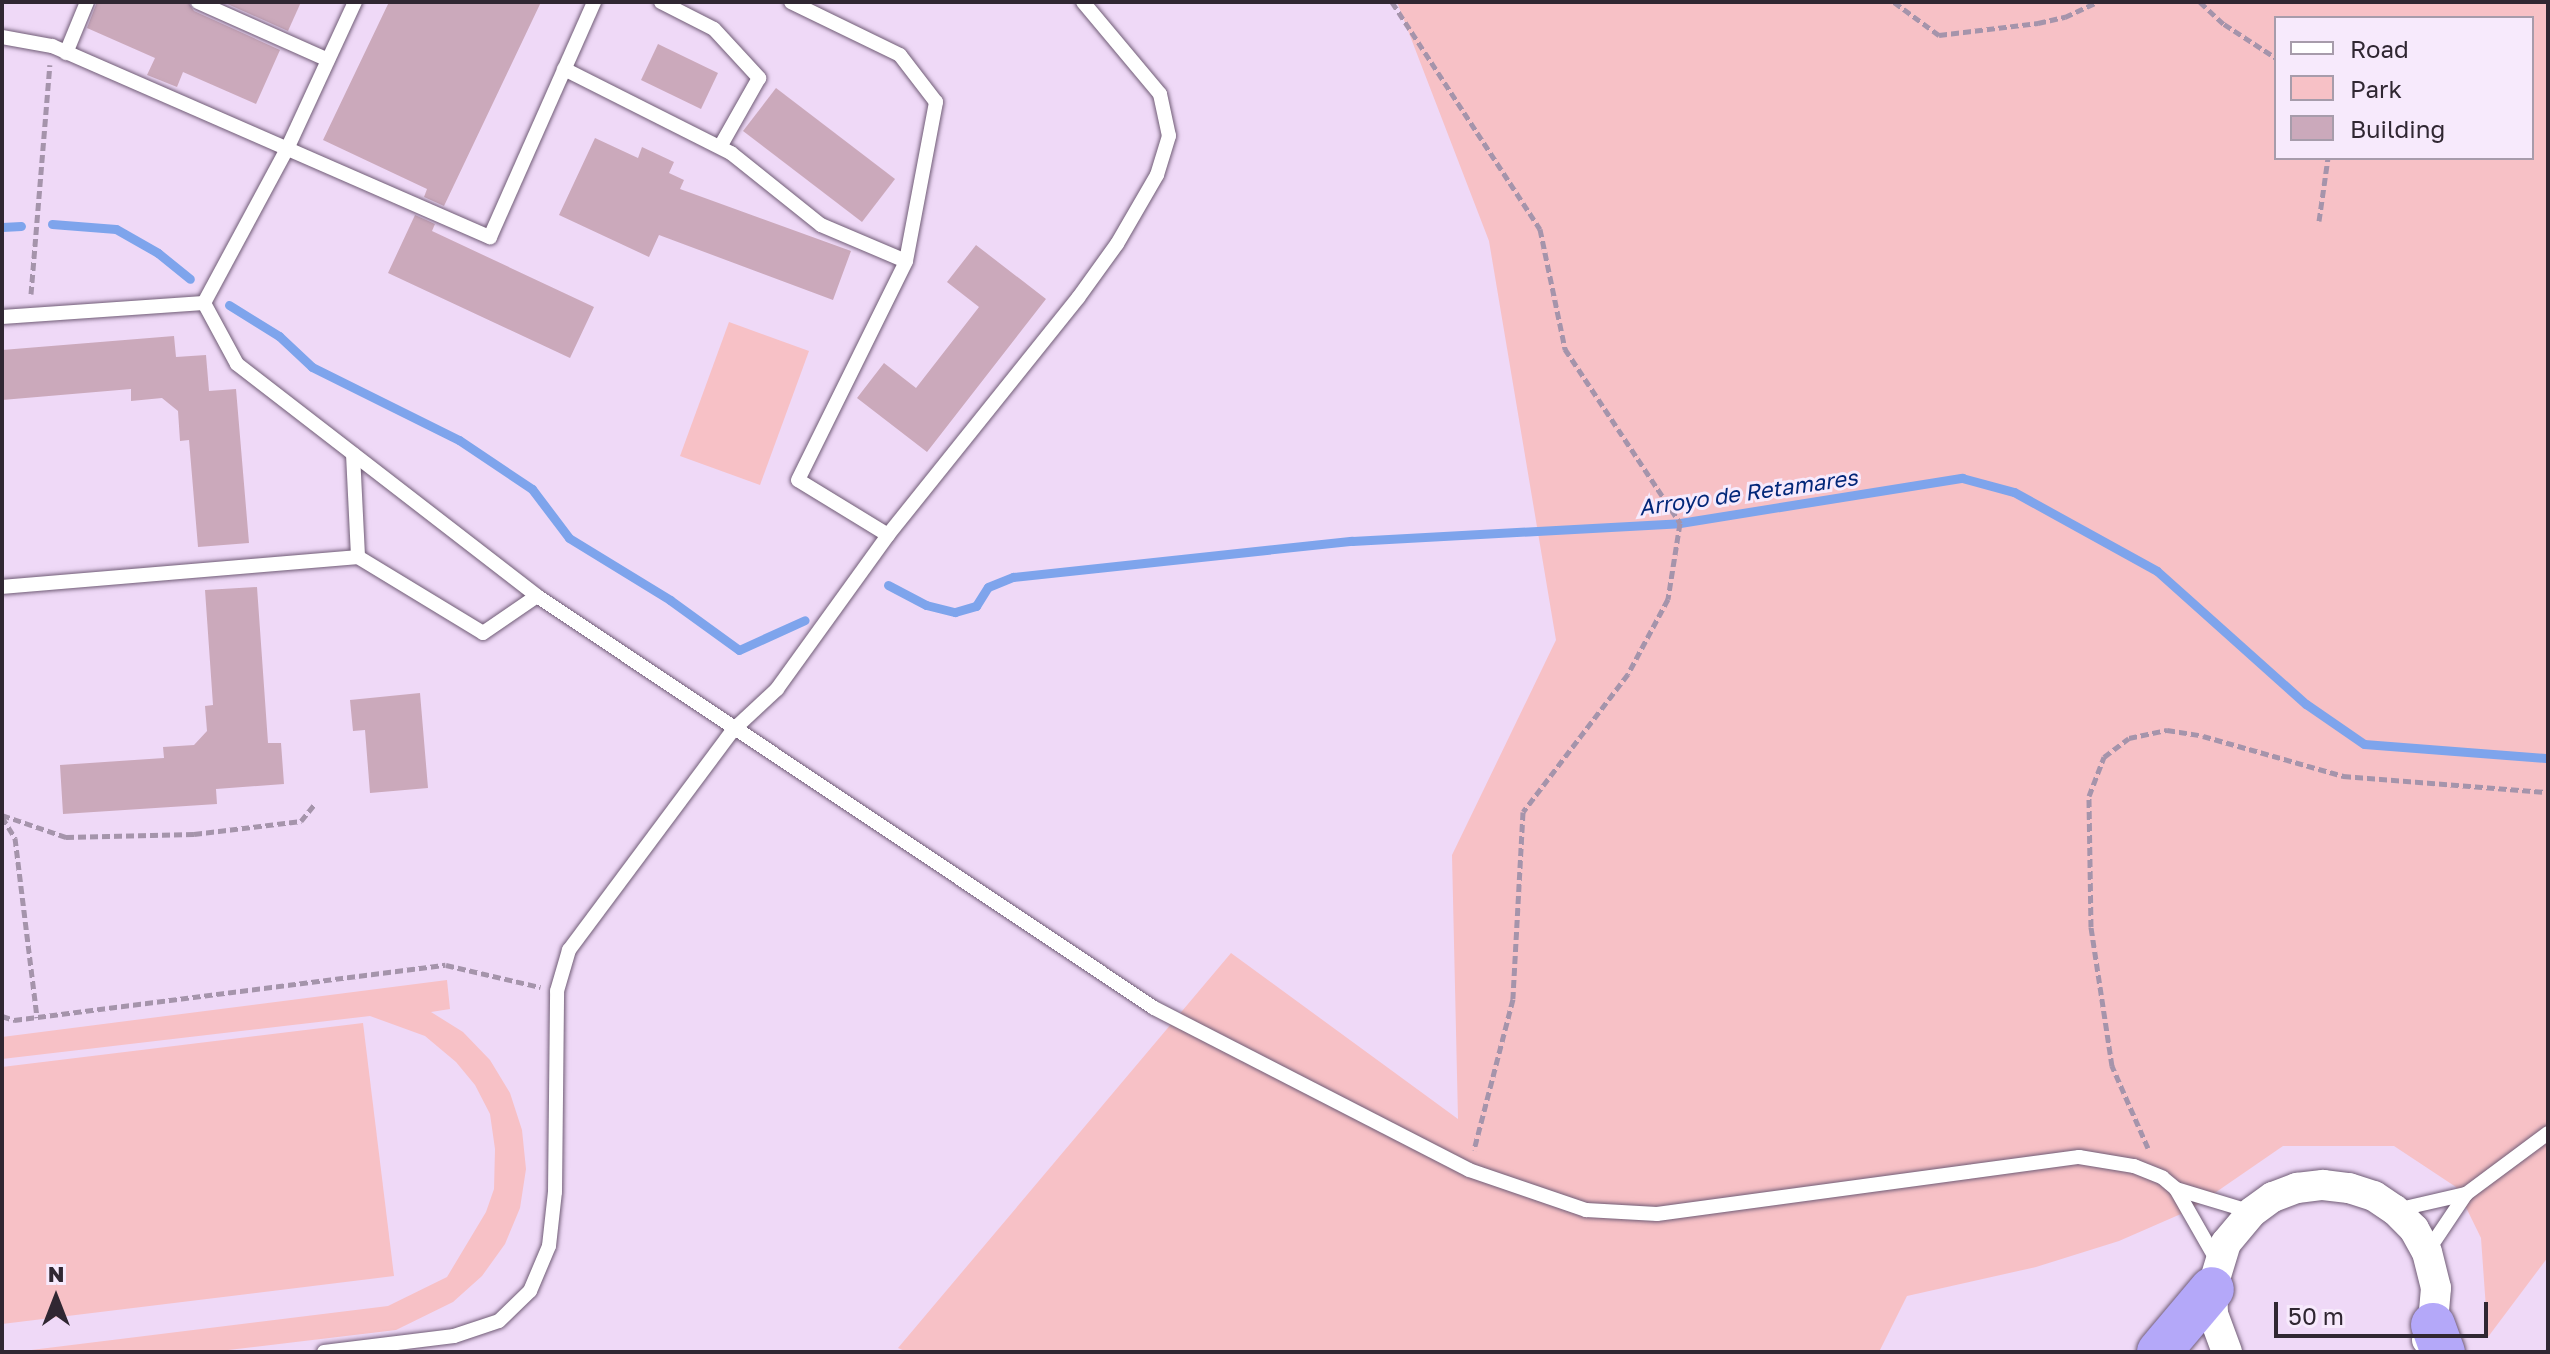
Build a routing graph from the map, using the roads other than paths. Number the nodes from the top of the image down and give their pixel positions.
1 (87, 2) edge
2 (198, 2) edge
3 (355, 2) edge
4 (594, 2) edge
5 (661, 2) edge
6 (791, 2) edge
7 (1083, 2) edge
8 (687, 8) edge
9 (2, 37) edge
10 (66, 53) junction
11 (328, 60) junction
12 (564, 69) junction
13 (720, 147) junction
14 (287, 149) junction
15 (906, 261) junction
16 (204, 303) junction
17 (2, 317) edge
18 (353, 454) junction
19 (888, 535) junction
20 (358, 557) junction
21 (2, 587) edge
22 (537, 596) junction
23 (734, 729) junction
24 (2548, 1133) edge
25 (2176, 1189) junction
26 (2466, 1194) junction
27 (2395, 1210) junction
28 (2252, 1212) junction
29 (2427, 1252) junction
30 (2215, 1276) junction
31 (2433, 1343) edge
32 (324, 1352) edge
33 (2159, 1352) edge
34 (2227, 1352) edge

1 - 10 lane
2 - 11 lane
3 - 11 lane
4 - 12 lane
5 - 8 lane
6 - 15 lane
7 - 19 lane
8 - 13 lane
9 - 10 lane
10 - 14 lane
11 - 14 lane
12 - 13 lane
12 - 14 lane
13 - 15 lane
14 - 16 lane
15 - 19 lane
16 - 17 lane
16 - 18 lane
18 - 20 lane
18 - 22 lane
19 - 23 lane
20 - 21 lane
20 - 22 lane
22 - 23 lane
23 - 25 lane
23 - 32 lane
24 - 26 lane
25 - 28 lane
25 - 30 lane
26 - 27 lane
26 - 29 lane
27 - 28 street
27 - 29 street
28 - 30 street
29 - 31 street
30 - 33 highway
30 - 34 street

